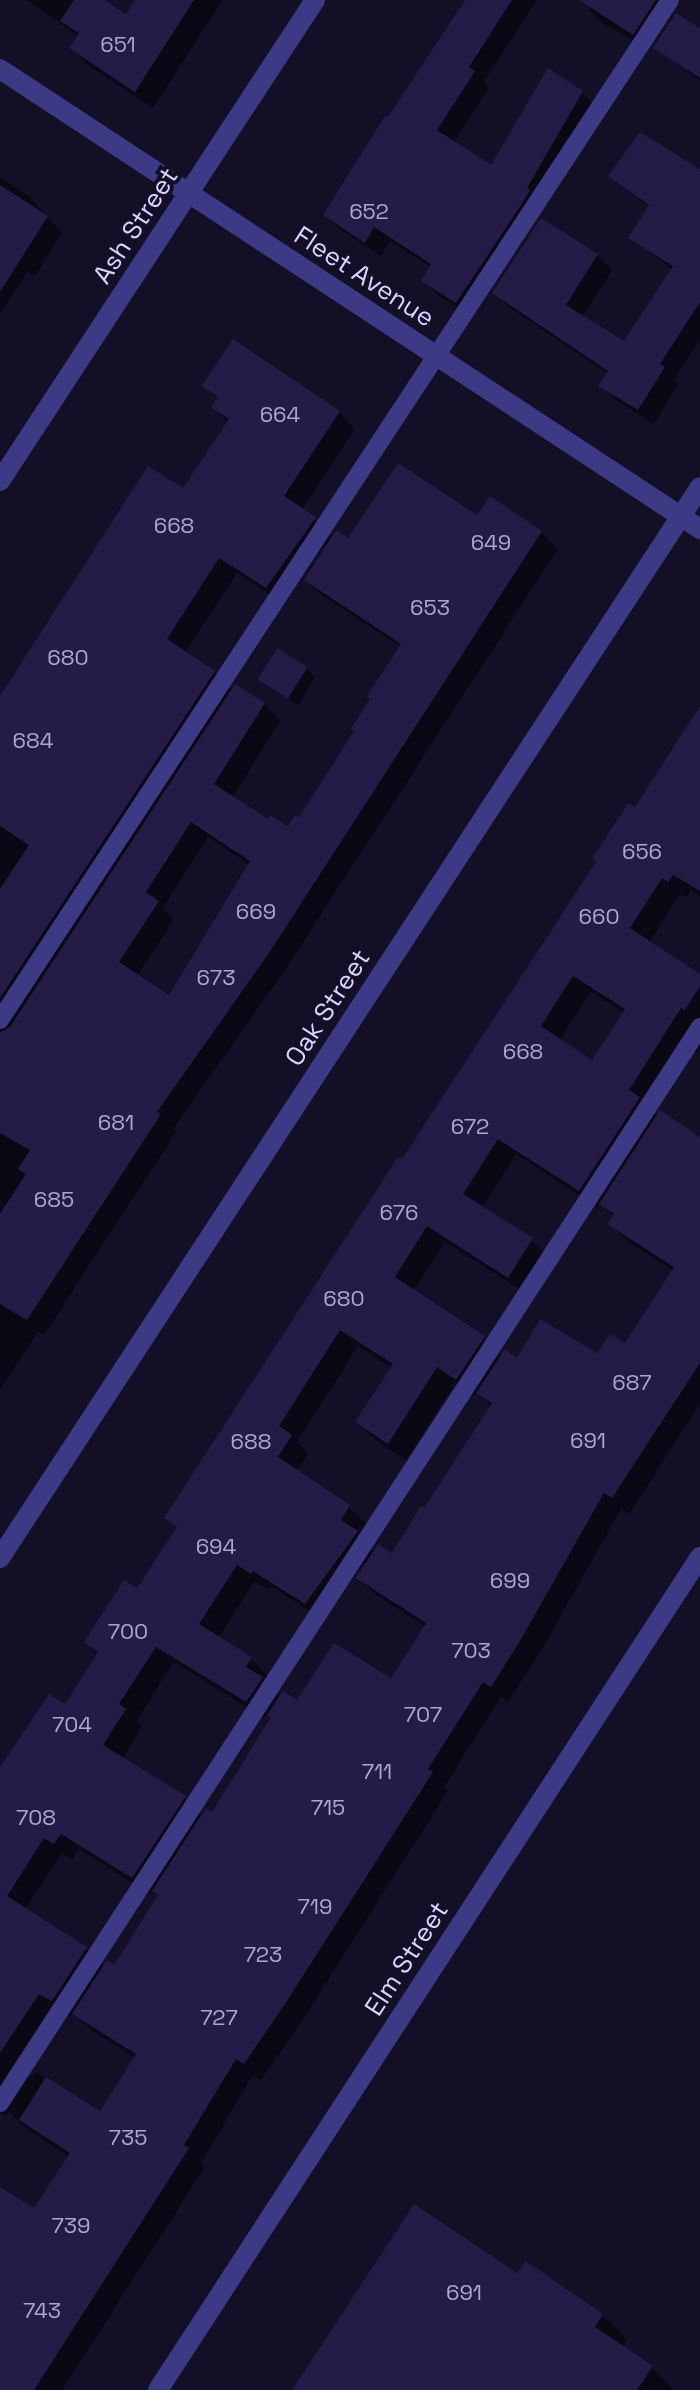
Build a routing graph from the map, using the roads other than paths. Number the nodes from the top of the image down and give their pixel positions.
1 (315, 0) edge
2 (670, 0) edge
3 (0, 69) edge
4 (189, 193) junction
5 (437, 357) junction
6 (0, 481) edge
7 (700, 487) edge
8 (681, 517) junction
9 (700, 529) edge
10 (0, 1020) edge
11 (700, 1027) edge
12 (700, 1557) edge
13 (0, 1558) edge
14 (0, 2103) edge
15 (158, 2390) edge

1 - 4 street, Ash Street
2 - 5 lane
3 - 4 street, Fleet Avenue
4 - 5 street, Fleet Avenue
4 - 6 street, Ash Street
5 - 8 street, Fleet Avenue
5 - 10 lane
7 - 8 street, Oak Street
8 - 9 street, Fleet Avenue
8 - 13 street, Oak Street
11 - 14 lane
12 - 15 street, Elm Street

